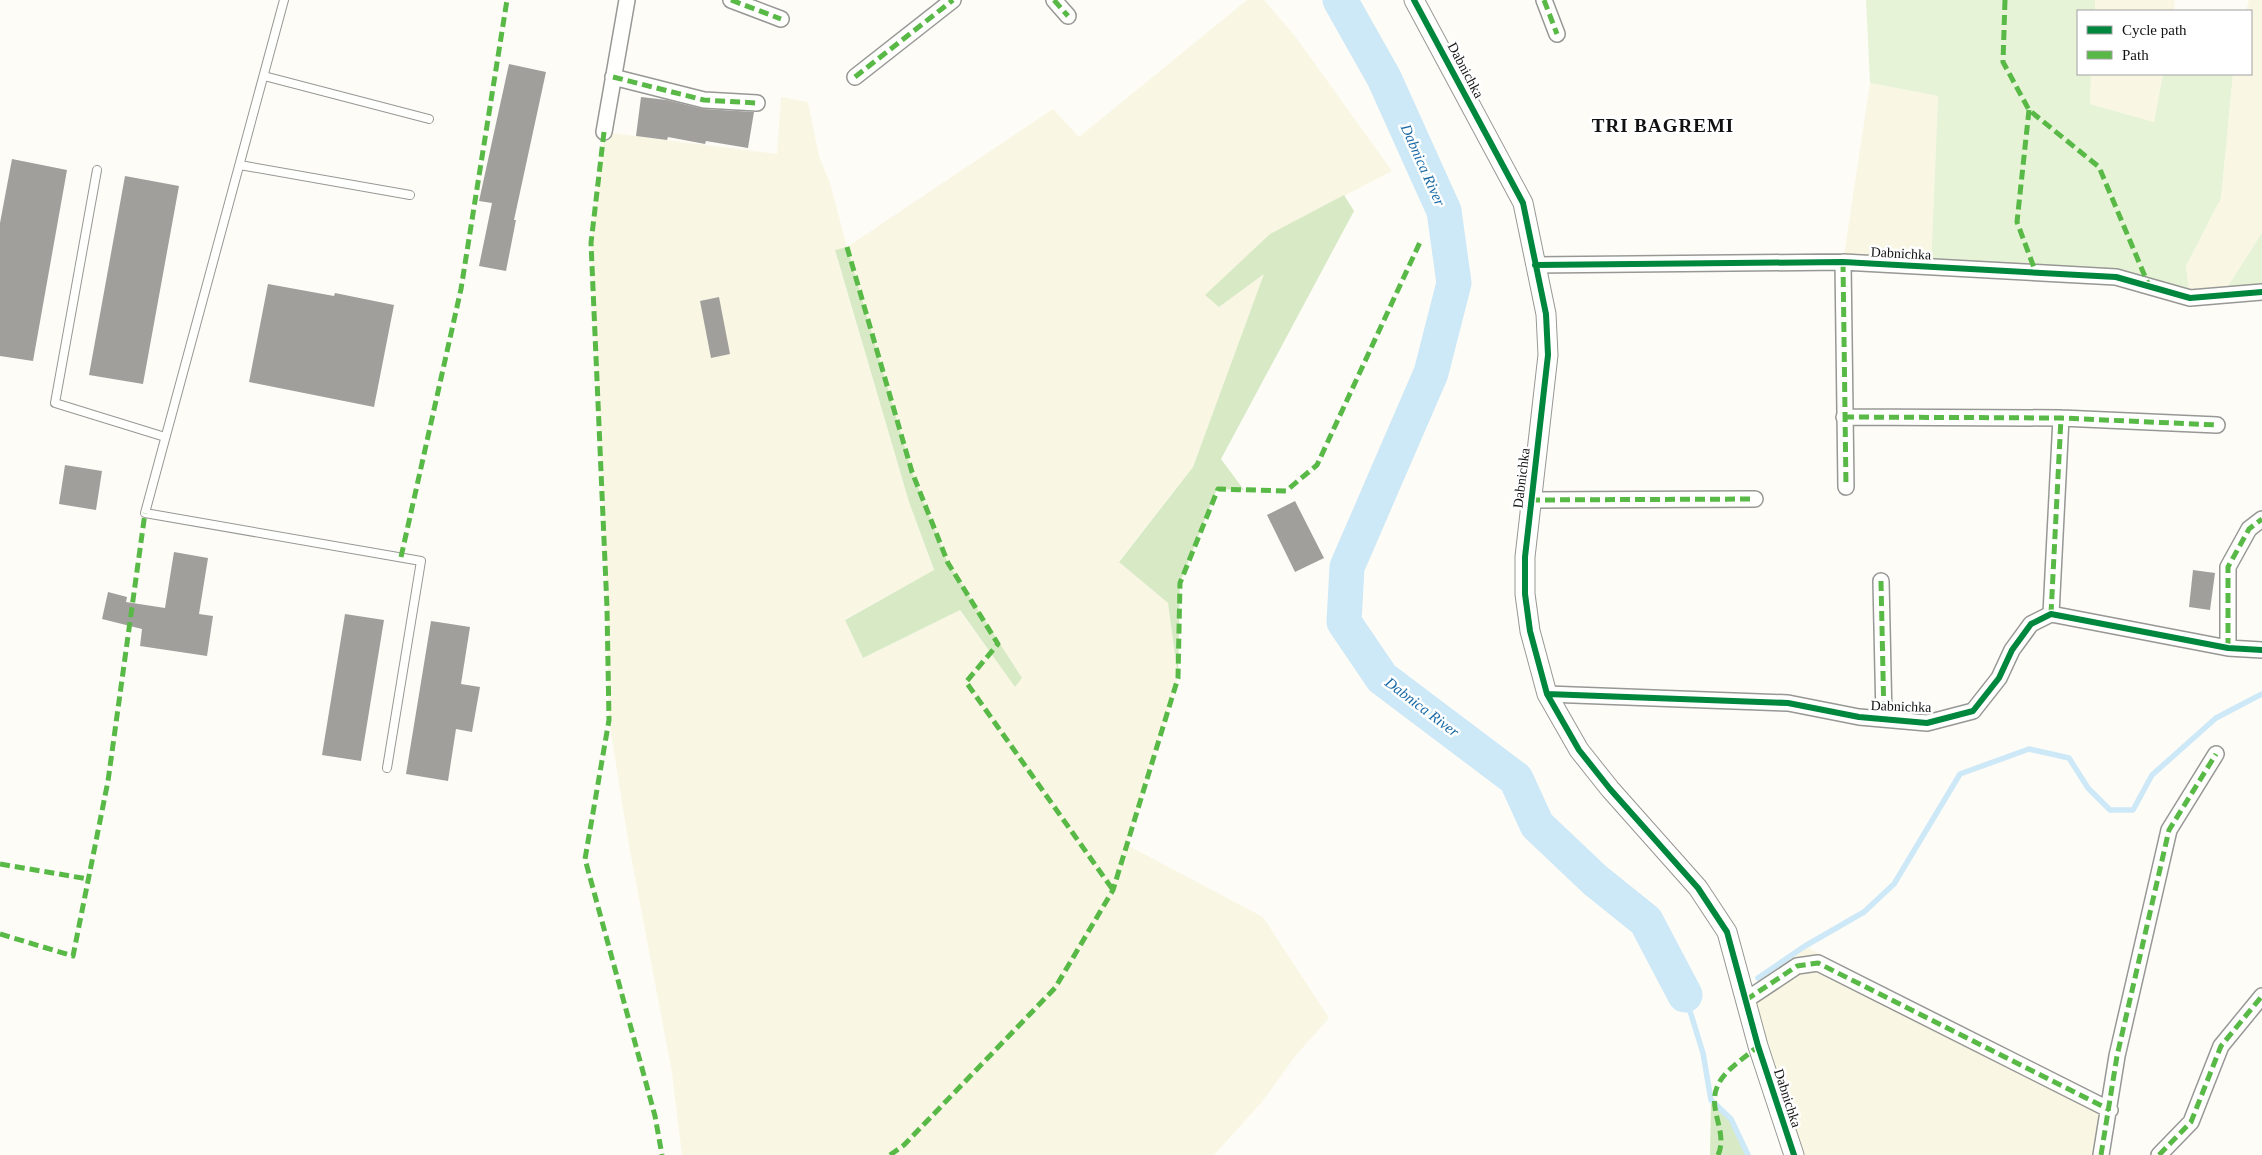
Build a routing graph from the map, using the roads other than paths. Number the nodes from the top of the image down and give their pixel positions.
1 (284, 0) edge
2 (628, 0) edge
3 (731, 0) edge
4 (953, 0) edge
5 (1054, 0) edge
6 (1414, 0) edge
7 (1544, 0) edge
8 (1068, 16) dead end
9 (781, 19) dead end
10 (1557, 34) dead end
11 (264, 76) junction
12 (855, 77) dead end
13 (614, 78) junction
14 (757, 103) dead end
15 (429, 118) dead end
16 (604, 132) dead end
17 (240, 165) junction
18 (97, 170) dead end
19 (410, 196) dead end
20 (1843, 262) junction
21 (1535, 265) junction
22 (2262, 292) edge
23 (1844, 417) junction
24 (2061, 418) junction
25 (2217, 425) dead end
26 (165, 437) junction
27 (1846, 487) dead end
28 (1755, 499) dead end
29 (1530, 500) junction
30 (2262, 519) edge
31 (1881, 581) dead end
32 (2051, 614) junction
33 (2228, 648) junction
34 (2262, 650) edge
35 (1547, 694) junction
36 (1884, 719) junction
37 (2216, 754) dead end
38 (387, 768) dead end
39 (2262, 996) edge
40 (1746, 1000) junction
41 (2110, 1110) junction
42 (1794, 1155) edge
43 (2101, 1155) edge
44 (2159, 1155) edge

1 - 11 lane
2 - 13 street
3 - 9 street
4 - 12 street
5 - 8 street
6 - 21 street, Dabnichka
7 - 10 street
11 - 15 lane
11 - 17 lane
13 - 14 street
13 - 16 street
17 - 19 lane
17 - 26 lane
18 - 26 lane
20 - 21 street, Dabnichka
20 - 22 street, Dabnichka
20 - 23 street
21 - 29 street, Dabnichka
23 - 24 street
23 - 27 street
24 - 25 street
24 - 32 street
26 - 38 lane
28 - 29 street
29 - 35 street, Dabnichka
30 - 33 street
31 - 36 street
32 - 33 street
32 - 36 street, Dabnichka
33 - 34 street
35 - 36 street, Dabnichka
35 - 40 street, Dabnichka
37 - 41 street
39 - 44 street
40 - 41 street
40 - 42 street, Dabnichka
41 - 43 street

